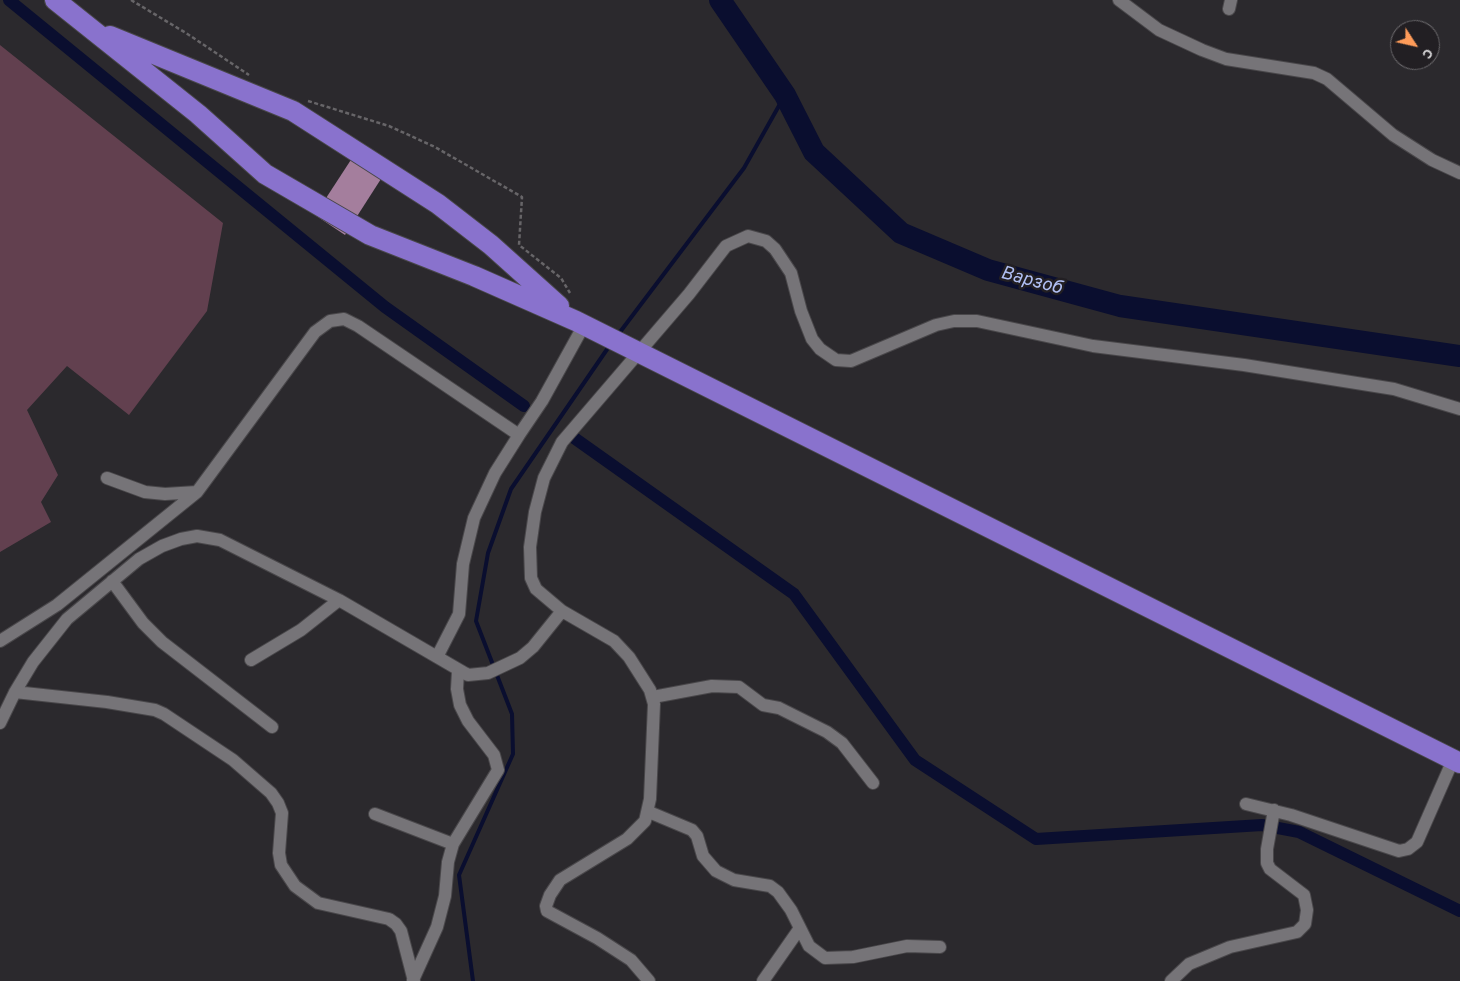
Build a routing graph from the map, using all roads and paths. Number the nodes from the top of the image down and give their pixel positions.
1 (56, 0) edge
2 (131, 0) edge
3 (1119, 0) edge
4 (89, 27) junction
5 (252, 77) dead end
6 (305, 100) dead end
7 (1460, 173) edge
8 (570, 295) dead end
9 (585, 325) junction
10 (634, 350) junction
11 (1460, 409) edge
12 (519, 435) junction
13 (106, 478) dead end
14 (197, 492) junction
15 (112, 581) junction
16 (339, 600) junction
17 (57, 605) junction
18 (562, 611) junction
19 (67, 619) junction
20 (0, 641) edge
21 (437, 658) junction
22 (251, 660) dead end
23 (458, 671) junction
24 (15, 692) junction
25 (653, 697) junction
26 (0, 723) edge
27 (272, 727) dead end
28 (1456, 762) edge
29 (873, 783) dead end
30 (1246, 804) dead end
31 (649, 812) junction
32 (1274, 813) junction
33 (375, 814) dead end
34 (453, 844) junction
35 (800, 928) junction
36 (940, 947) dead end
37 (414, 980) edge
38 (649, 981) edge
39 (763, 981) edge
40 (1171, 981) edge

1 - 4 highway
2 - 5 path
3 - 7 street
4 - 9 highway
4 - 9 highway
6 - 8 path
9 - 10 highway
9 - 12 street
10 - 11 street
10 - 18 street
10 - 28 highway
12 - 14 street
12 - 21 street
13 - 14 street
14 - 17 street
15 - 16 street
15 - 19 street
15 - 27 street
16 - 21 street
16 - 22 street
17 - 19 street
17 - 20 street
18 - 23 street
18 - 25 street
19 - 24 street
21 - 23 street
23 - 34 street
24 - 26 street
24 - 37 street
25 - 29 street
25 - 31 street
28 - 32 street
30 - 32 street
31 - 35 street
31 - 38 street
32 - 40 street
33 - 34 street
34 - 37 street
35 - 36 street
35 - 39 street

